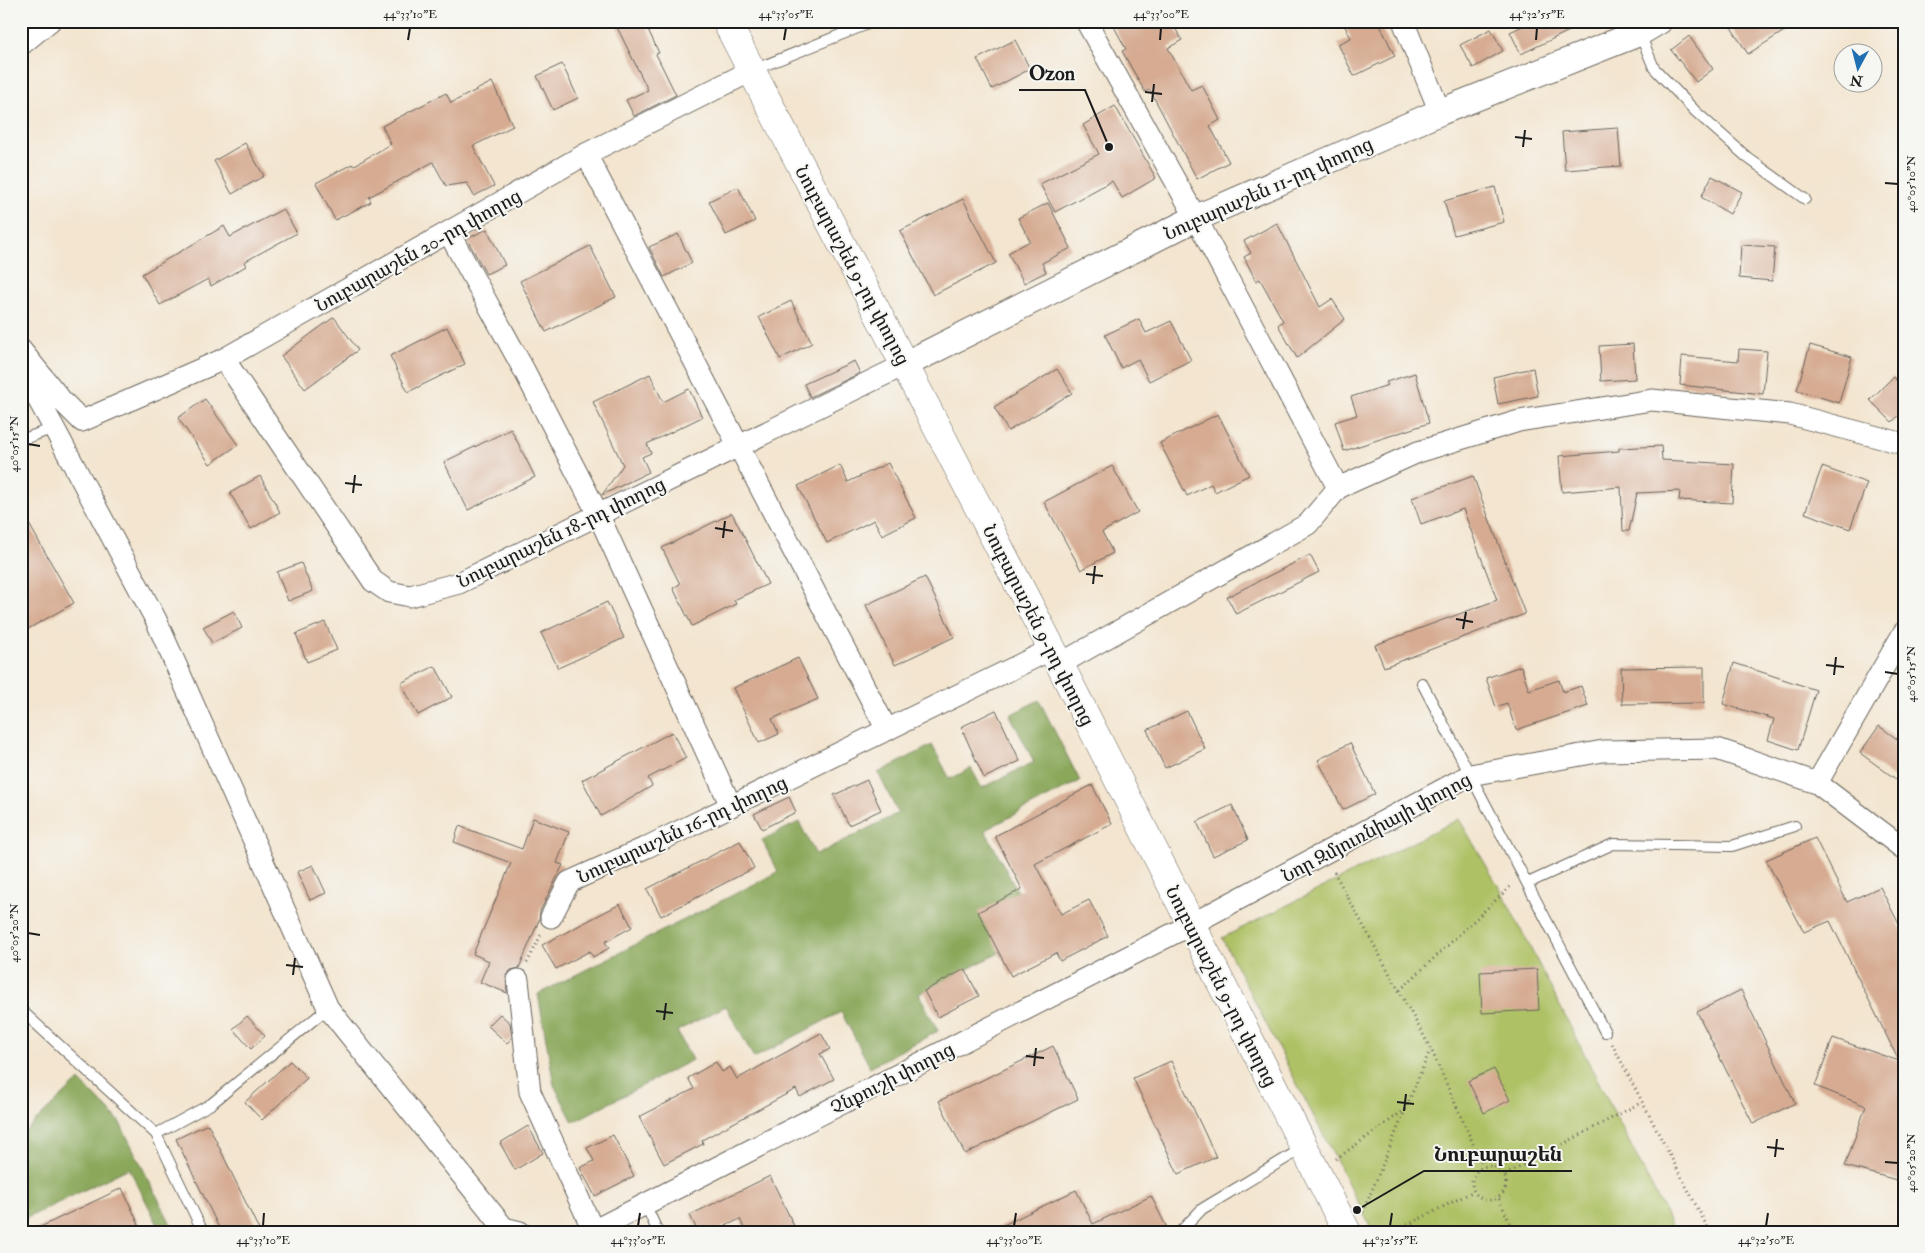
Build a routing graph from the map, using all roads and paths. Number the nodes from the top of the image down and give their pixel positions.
1 (50, 21) edge
2 (726, 21) edge
3 (875, 21) edge
4 (1086, 21) edge
5 (1403, 21) edge
6 (1644, 25) edge
7 (21, 45) edge
8 (751, 71) junction
9 (1440, 112) junction
10 (586, 154) junction
11 (1805, 198) dead end
12 (1196, 218) junction
13 (449, 233) junction
14 (21, 350) edge
15 (224, 359) junction
16 (906, 364) junction
17 (21, 375) edge
18 (54, 428) junction
19 (21, 440) edge
20 (1904, 444) edge
21 (738, 445) junction
22 (1338, 488) junction
23 (599, 516) junction
24 (1904, 632) edge
25 (1056, 656) junction
26 (1422, 682) dead end
27 (887, 730) junction
28 (1470, 776) junction
29 (1817, 783) junction
30 (731, 806) junction
31 (1795, 826) dead end
32 (1904, 849) edge
33 (1323, 854) junction
34 (1527, 880) junction
35 (551, 917) joint
36 (1190, 926) junction
37 (518, 980) joint
38 (1400, 990) junction
39 (328, 1008) junction
40 (21, 1010) edge
41 (1605, 1032) joint
42 (1431, 1049) junction
43 (1642, 1102) junction
44 (1406, 1108) junction
45 (156, 1134) junction
46 (1304, 1148) junction
47 (1329, 1163) dead end
48 (1483, 1166) junction
49 (1505, 1175) junction
50 (1472, 1192) junction
51 (1499, 1199) junction
52 (645, 1204) junction
53 (1355, 1222) edge
54 (594, 1231) edge
55 (204, 1232) edge
56 (520, 1232) edge
57 (658, 1232) edge
58 (1180, 1232) edge
59 (1394, 1232) edge
60 (1514, 1232) edge
61 (1710, 1232) edge

1 - 7 street
2 - 8 main road, Նուբարաշեն 9-րդ փողոց
3 - 8 lane
4 - 12 street
5 - 9 street
6 - 9 street, Նուբարաշեն 11-րդ փողոց
6 - 11 lane
8 - 10 street, Նուբարաշեն 20-րդ փողոց
8 - 16 main road, Նուբարաշեն 9-րդ փողոց
9 - 12 street, Նուբարաշեն 11-րդ փողոց
10 - 13 street, Նուբարաշեն 20-րդ փողոց
10 - 21 street
12 - 16 street, Նուբարաշեն 11-րդ փողոց
12 - 22 street
13 - 15 street, Նուբարաշեն 20-րդ փողոց
13 - 23 street
14 - 15 street, Նուբարաշեն 20-րդ փողոց
15 - 23 street, Նուբարաշեն 18-րդ փողոց
16 - 21 street, Նուբարաշեն 18-րդ փողոց
16 - 25 main road, Նուբարաշեն 9-րդ փողոց
17 - 18 street
18 - 19 lane
18 - 39 street
20 - 22 street
21 - 23 street, Նուբարաշեն 18-րդ փողոց
21 - 27 street
22 - 25 street, Նուբարաշեն 16-րդ փողոց
23 - 30 street
24 - 29 street
25 - 27 street, Նուբարաշեն 16-րդ փողոց
25 - 36 main road, Նուբարաշեն 9-րդ փողոց
26 - 28 lane
27 - 30 street, Նուբարաշեն 16-րդ փողոց
28 - 29 street, Նոր Զմյուռնիայի փողոց
28 - 33 street, Նոր Զմյուռնիայի փողոց
28 - 34 lane
29 - 32 street, Նոր Զմյուռնիայի փողոց
30 - 35 street, Նուբարաշեն 16-րդ փողոց
31 - 34 lane
33 - 36 street, Նոր Զմյուռնիայի փողոց
33 - 38 path
34 - 38 path
34 - 41 lane
35 - 37 path
36 - 46 main road, Նուբարաշեն 9-րդ փողոց
36 - 52 street, Չնքուշի փողոց
37 - 54 street
38 - 42 path
39 - 45 lane
39 - 56 street
40 - 45 lane
41 - 43 path
42 - 44 path
42 - 48 path
43 - 49 path
43 - 61 path
44 - 47 path
44 - 53 path
45 - 55 lane
46 - 53 main road, Նուբարաշեն 9-րդ փողոց
46 - 58 lane
48 - 49 path
48 - 50 path
49 - 51 path
50 - 51 path
50 - 59 path
51 - 60 path
52 - 54 street, Չնքուշի փողոց
52 - 57 lane

